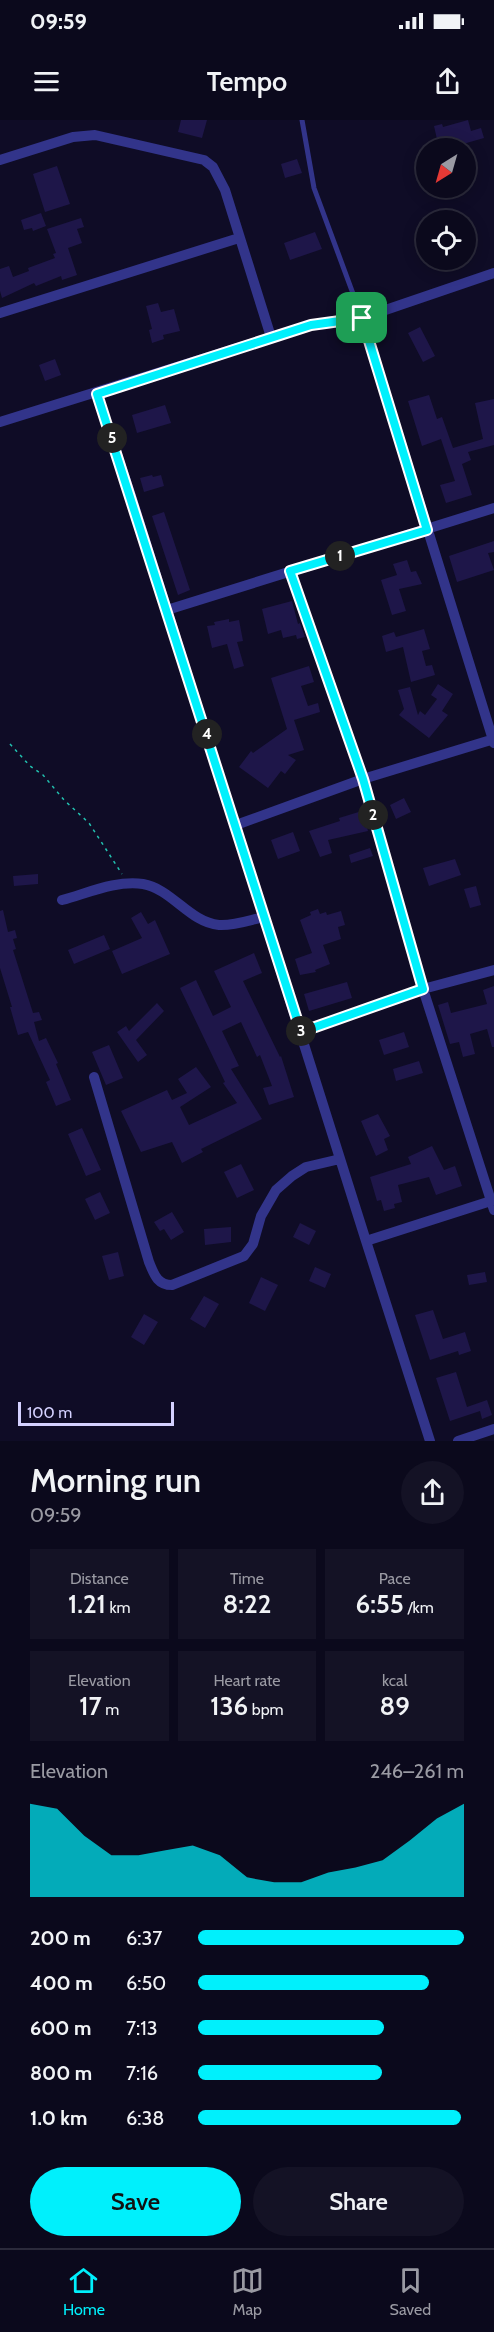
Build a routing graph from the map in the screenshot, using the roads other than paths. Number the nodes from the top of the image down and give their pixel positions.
1 (302, 120) edge
2 (0, 160) edge
3 (239, 238) junction
4 (494, 273) edge
5 (0, 313) edge
6 (362, 318) junction
7 (271, 337) junction
8 (97, 394) junction
9 (0, 422) edge
10 (494, 508) edge
11 (427, 530) junction
12 (290, 571) junction
13 (167, 610) junction
14 (494, 740) edge
15 (363, 779) junction
16 (236, 825) junction
17 (62, 900) dead end
18 (264, 917) junction
19 (494, 970) edge
20 (423, 989) junction
21 (301, 1032) junction
22 (94, 1077) dead end
23 (340, 1159) junction
24 (493, 1204) edge
25 (366, 1242) junction
26 (494, 1429) edge
27 (430, 1441) edge
28 (458, 1441) edge

1 - 6 lane
2 - 3 street
3 - 5 street
3 - 7 street
4 - 6 street
6 - 7 street
6 - 11 street
7 - 8 street
8 - 9 street
8 - 13 street
10 - 11 street
11 - 12 street
11 - 14 street
12 - 13 street
12 - 15 street
13 - 16 street
14 - 15 street
15 - 16 street
15 - 20 street
16 - 18 street
17 - 18 street
18 - 21 street
19 - 20 street
20 - 21 street
20 - 24 street
21 - 23 street
22 - 23 street
23 - 25 street
24 - 25 street
25 - 27 street
26 - 28 street

